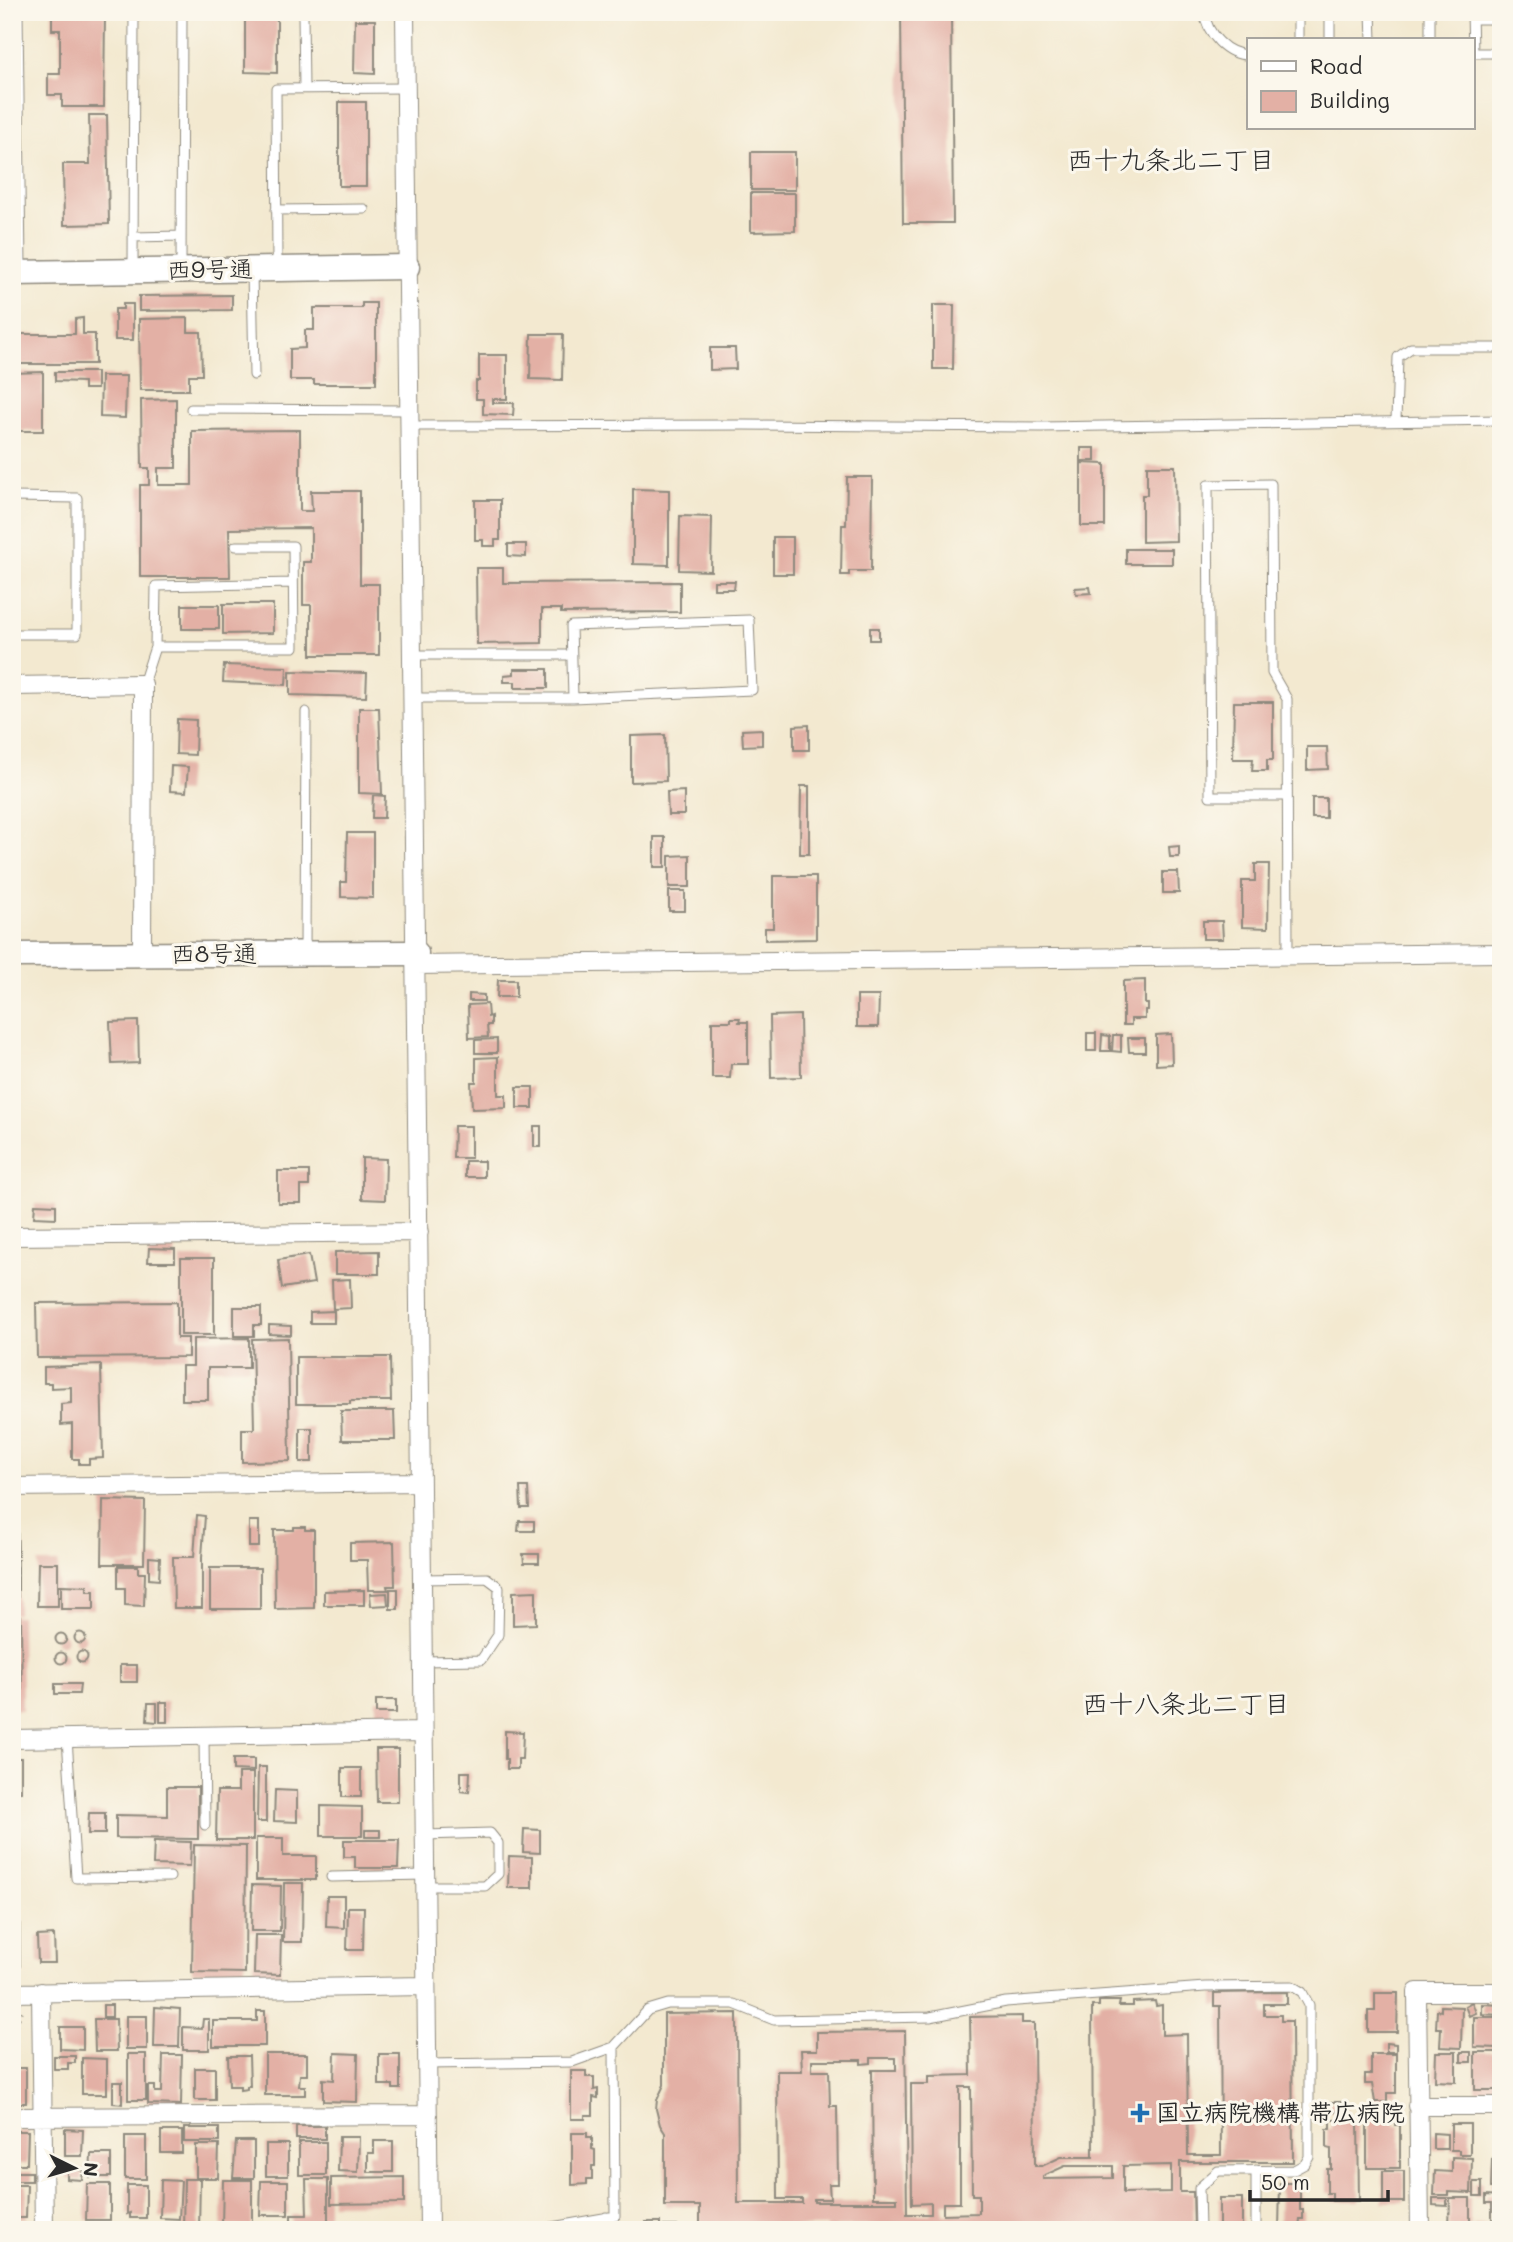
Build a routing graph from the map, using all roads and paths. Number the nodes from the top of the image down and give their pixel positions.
1 (18, 12) edge
2 (134, 12) edge
3 (182, 12) edge
4 (405, 12) edge
5 (1204, 12) edge
6 (1298, 12) edge
7 (1330, 12) edge
8 (1371, 12) edge
9 (1430, 12) edge
10 (1496, 12) edge
11 (303, 15) dead end
12 (1472, 16) edge
13 (1298, 38) edge
14 (1330, 38) edge
15 (1372, 38) edge
16 (1430, 38) edge
17 (1473, 38) edge
18 (1501, 52) edge
19 (1474, 53) edge
20 (1247, 55) edge
21 (405, 88) junction
22 (304, 89) junction
23 (16, 128) edge
24 (364, 209) dead end
25 (276, 210) junction
26 (181, 236) junction
27 (133, 237) junction
28 (407, 267) junction
29 (277, 269) junction
30 (252, 270) junction
31 (133, 271) junction
32 (181, 271) junction
33 (17, 273) edge
34 (1501, 348) edge
35 (254, 376) dead end
36 (191, 409) dead end
37 (410, 418) junction
38 (1501, 420) edge
39 (1396, 421) junction
40 (12, 497) edge
41 (236, 546) dead end
42 (293, 583) junction
43 (12, 634) edge
44 (155, 647) junction
45 (572, 654) junction
46 (413, 655) junction
47 (143, 684) junction
48 (12, 686) edge
49 (413, 698) junction
50 (573, 698) junction
51 (306, 712) dead end
52 (1287, 796) junction
53 (1501, 953) edge
54 (142, 954) junction
55 (305, 954) junction
56 (12, 955) edge
57 (1288, 955) junction
58 (416, 959) junction
59 (419, 1232) junction
60 (12, 1236) edge
61 (421, 1482) junction
62 (12, 1487) edge
63 (422, 1579) junction
64 (423, 1661) junction
65 (424, 1732) junction
66 (204, 1736) junction
67 (67, 1738) junction
68 (12, 1739) edge
69 (205, 1825) dead end
70 (425, 1835) junction
71 (170, 1877) dead end
72 (331, 1877) dead end
73 (425, 1881) junction
74 (426, 1986) junction
75 (26, 1992) edge
76 (1501, 1992) edge
77 (12, 2039) edge
78 (614, 2047) junction
79 (427, 2064) junction
80 (1418, 2106) junction
81 (1501, 2106) edge
82 (428, 2115) junction
83 (43, 2116) junction
84 (12, 2117) edge
85 (1256, 2170) junction
86 (606, 2217) junction
87 (554, 2228) edge
88 (44, 2230) edge
89 (429, 2230) edge
90 (535, 2230) edge
91 (606, 2230) edge
92 (1200, 2230) edge
93 (1256, 2230) edge
94 (1420, 2230) edge

1 - 23 lane
2 - 27 lane
3 - 26 lane
4 - 21 street
5 - 20 lane
6 - 13 lane
7 - 14 lane
8 - 15 lane
9 - 16 lane
10 - 12 lane
11 - 22 lane
12 - 17 lane
18 - 19 lane
21 - 22 lane
21 - 28 street
22 - 25 lane
23 - 33 lane
24 - 25 lane
25 - 29 lane
26 - 27 lane
26 - 32 lane
27 - 31 lane
28 - 29 street, 西9号通
28 - 37 street
29 - 30 street, 西9号通
30 - 32 street, 西9号通
30 - 35 lane
31 - 32 street, 西9号通
31 - 33 street, 西9号通
34 - 39 lane
36 - 37 lane
37 - 39 lane
37 - 46 street
38 - 39 lane
40 - 43 lane
41 - 42 lane
42 - 44 lane
42 - 44 lane
44 - 47 lane
45 - 46 lane
45 - 50 lane
45 - 50 lane
46 - 49 street
47 - 48 street
47 - 54 street
49 - 50 lane
49 - 58 street
51 - 55 lane
52 - 52 lane
52 - 57 lane
53 - 57 street
54 - 55 street, 西8号通
54 - 56 street, 西8号通
55 - 58 street, 西8号通
57 - 58 street
58 - 59 street
59 - 60 street
59 - 61 street
61 - 62 street
61 - 63 street
63 - 64 street
63 - 64 lane
64 - 65 street
65 - 66 street
65 - 70 street
66 - 67 street
66 - 69 lane
67 - 68 street
67 - 71 lane
70 - 73 street
70 - 73 lane
72 - 73 lane
73 - 74 street
74 - 75 street
74 - 79 street
75 - 77 path
75 - 83 street
76 - 80 street
78 - 79 lane
78 - 85 lane
78 - 86 lane
79 - 82 street
80 - 81 street
80 - 94 street
82 - 83 street
82 - 89 street
83 - 84 street
83 - 88 street
85 - 92 lane
85 - 93 lane
86 - 87 lane
86 - 91 lane
87 - 90 lane

